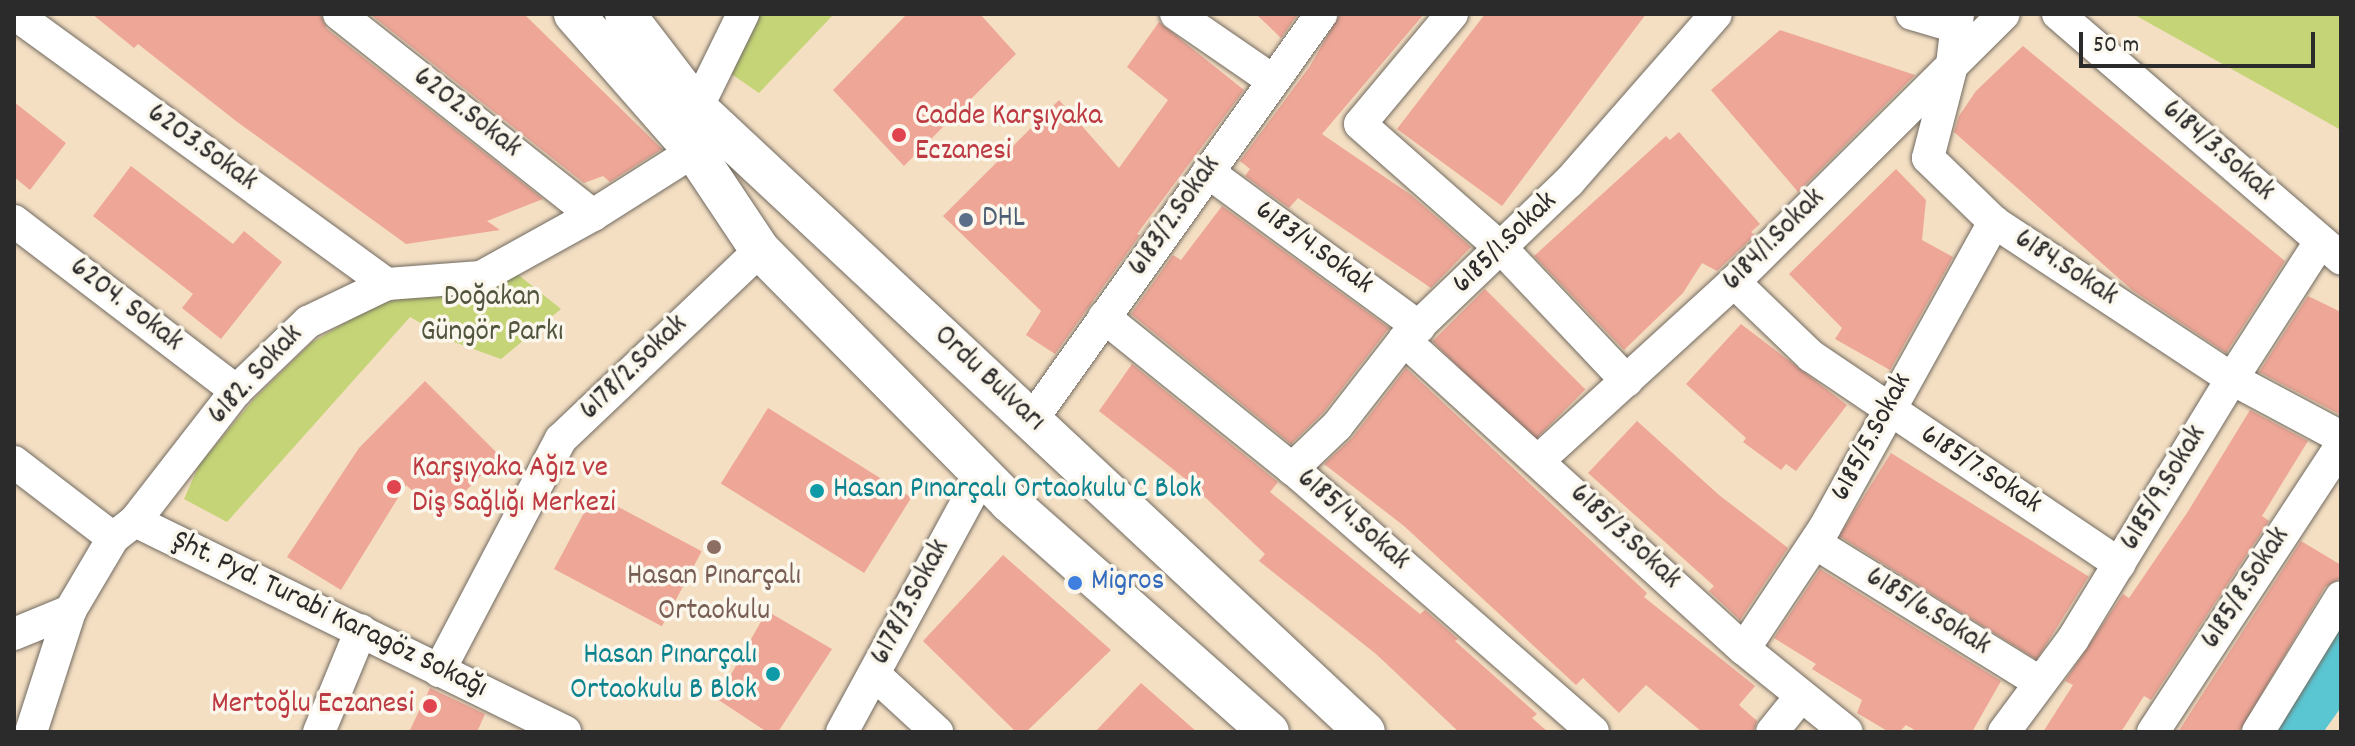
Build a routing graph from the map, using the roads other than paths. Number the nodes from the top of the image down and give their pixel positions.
1 (15, 14) edge
2 (339, 14) edge
3 (574, 14) edge
4 (625, 14) edge
5 (743, 14) edge
6 (1176, 14) edge
7 (1321, 14) edge
8 (1452, 14) edge
9 (1716, 14) edge
10 (1912, 14) edge
11 (2004, 14) edge
12 (2058, 14) edge
13 (1957, 20) edge
14 (1952, 65) junction
15 (1272, 80) junction
16 (697, 108) junction
17 (694, 151) junction
18 (1208, 172) junction
19 (593, 215) junction
20 (14, 221) edge
21 (1994, 222) junction
22 (760, 250) junction
23 (1503, 250) junction
24 (2331, 250) edge
25 (1734, 282) junction
26 (387, 284) junction
27 (1104, 317) junction
28 (1412, 334) junction
29 (2232, 379) junction
30 (1627, 381) junction
31 (236, 391) junction
32 (1887, 410) junction
33 (1031, 421) junction
34 (2341, 437) edge
35 (2341, 446) edge
36 (1539, 460) junction
37 (14, 462) edge
38 (1292, 469) junction
39 (982, 474) junction
40 (124, 529) junction
41 (1815, 543) junction
42 (2119, 564) junction
43 (2341, 597) edge
44 (70, 611) junction
45 (361, 630) junction
46 (14, 634) edge
47 (1744, 649) junction
48 (439, 671) junction
49 (874, 674) junction
50 (2039, 682) junction
51 (1801, 696) junction
52 (525, 724) edge
53 (31, 732) edge
54 (319, 732) edge
55 (565, 732) edge
56 (842, 732) edge
57 (937, 732) edge
58 (1269, 732) edge
59 (1365, 732) edge
60 (1593, 732) edge
61 (1772, 732) edge
62 (1847, 732) edge
63 (2004, 732) edge
64 (2153, 732) edge
65 (2258, 732) edge

1 - 26 street, 6203.Sokak
2 - 19 street, 6202.Sokak
3 - 17 main road
4 - 16 main road, Ordu Bulvarı
5 - 16 street
6 - 15 street
7 - 15 street, 6183/2.Sokak
8 - 23 street
9 - 23 street, 6185/1.Sokak
10 - 13 street
11 - 14 street, 6184/1.Sokak
12 - 24 street, 6184/3.Sokak
13 - 14 street, 6184.Sokak
14 - 21 street, 6184.Sokak
14 - 25 street, 6184/1.Sokak
15 - 18 street, 6183/2.Sokak
16 - 17 street
16 - 33 main road, Ordu Bulvarı
17 - 19 street, 6182. Sokak
17 - 22 main road
18 - 27 street, 6183/2.Sokak
18 - 28 street, 6183/4.Sokak
19 - 26 street, 6182. Sokak
20 - 31 street, 6204. Sokak
21 - 29 street, 6184.Sokak
21 - 32 street, 6185/5.Sokak
22 - 39 main road
22 - 48 street, 6178/2.Sokak
23 - 28 street, 6185/1.Sokak
23 - 30 street
24 - 29 street, 6185/9.Sokak
25 - 30 street, 6184/1.Sokak
25 - 32 street, 6185/7.Sokak
26 - 31 street, 6182. Sokak
27 - 33 street, 6183/2.Sokak
27 - 38 street, 6185/4.Sokak
28 - 36 street, 6185/3.Sokak
28 - 38 street, 6185/1.Sokak
29 - 34 street, 6184.Sokak
29 - 42 street, 6185/9.Sokak
30 - 36 street, 6184/1.Sokak
31 - 40 street, 6182. Sokak
32 - 41 street, 6185/5.Sokak
32 - 42 street, 6185/7.Sokak
33 - 59 main road, Ordu Bulvarı
35 - 64 street, 6185/8.Sokak
36 - 47 street, 6185/3.Sokak
37 - 40 street, Şht. Pyd. Turabi Karagöz Sokağı
38 - 60 street, 6185/4.Sokak
39 - 49 street, 6178/3.Sokak
39 - 58 main road
40 - 44 street, 6182. Sokak
40 - 45 street, Şht. Pyd. Turabi Karagöz Sokağı
41 - 47 street, 6185/5.Sokak
41 - 50 street, 6185/6.Sokak
42 - 50 street, 6185/9.Sokak
43 - 65 street
44 - 46 street
44 - 53 street, 6182. Sokak
45 - 48 street, Şht. Pyd. Turabi Karagöz Sokağı
45 - 54 street
47 - 51 street, 6185/3.Sokak
48 - 52 street, Şht. Pyd. Turabi Karagöz Sokağı
49 - 56 street, 6178/3.Sokak
49 - 57 street
50 - 63 street, 6185/9.Sokak
51 - 61 street
51 - 62 street, 6185/3.Sokak
52 - 55 street, Şht. Pyd. Turabi Karagöz Sokağı

